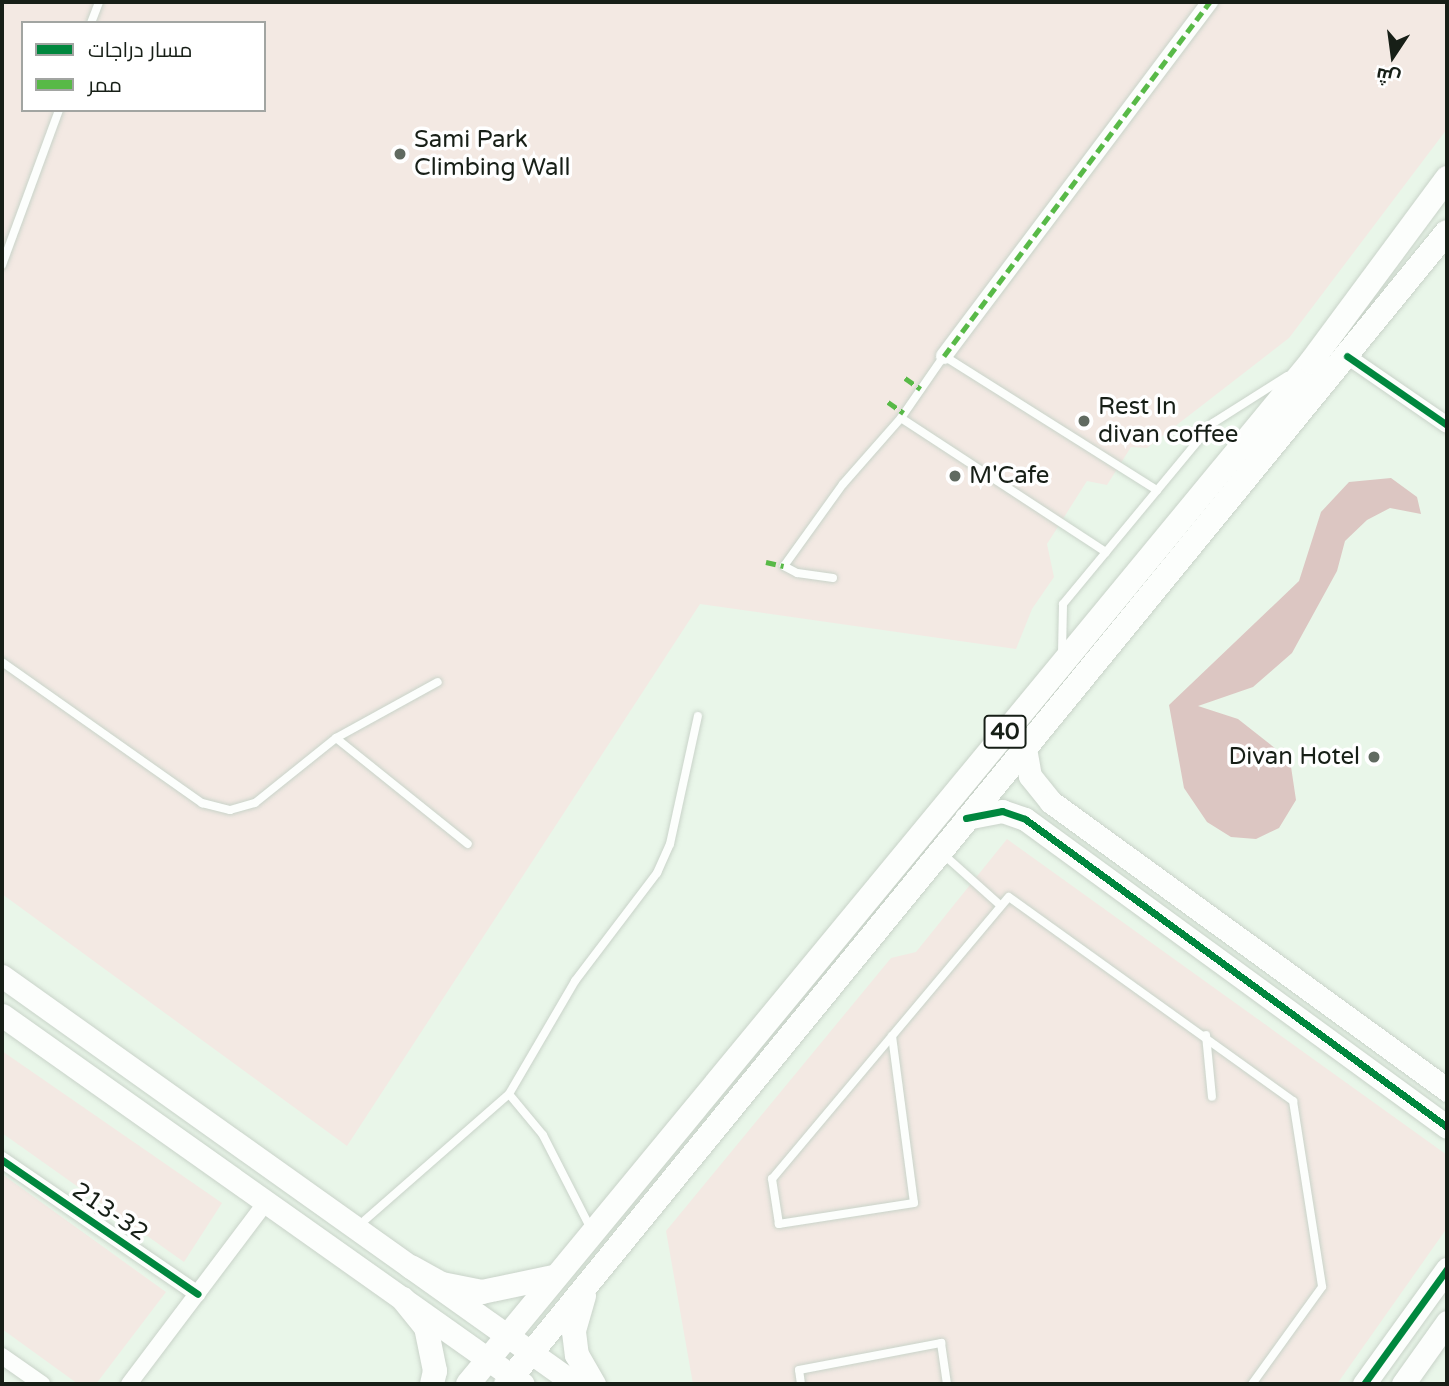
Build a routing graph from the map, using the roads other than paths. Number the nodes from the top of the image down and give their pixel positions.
1 (99, 2) edge
2 (1210, 2) edge
3 (92, 21) edge
4 (58, 112) edge
5 (1447, 178) edge
6 (1447, 232) edge
7 (2, 265) edge
8 (944, 356) junction
9 (1347, 356) junction
10 (1311, 362) junction
11 (901, 418) junction
12 (1447, 425) edge
13 (1157, 490) junction
14 (1174, 527) junction
15 (1193, 543) junction
16 (1106, 552) junction
17 (833, 578) dead end
18 (2, 662) edge
19 (1062, 664) junction
20 (438, 682) dead end
21 (698, 716) dead end
22 (336, 738) junction
23 (1025, 748) junction
24 (1051, 802) junction
25 (966, 818) junction
26 (1035, 826) junction
27 (468, 844) dead end
28 (939, 851) junction
29 (1001, 906) junction
30 (2, 976) edge
31 (2, 1015) edge
32 (1206, 1035) junction
33 (892, 1036) junction
34 (1447, 1090) edge
35 (509, 1094) junction
36 (1212, 1097) dead end
37 (1447, 1127) edge
38 (2, 1160) edge
39 (266, 1202) junction
40 (365, 1220) dead end
41 (593, 1231) junction
42 (411, 1267) junction
43 (1447, 1269) edge
44 (595, 1274) junction
45 (554, 1277) junction
46 (198, 1294) junction
47 (403, 1300) junction
48 (1447, 1322) edge
49 (510, 1337) junction
50 (531, 1353) junction
51 (2, 1356) edge
52 (490, 1361) junction
53 (514, 1382) edge
54 (42, 1384) edge
55 (129, 1384) edge
56 (432, 1384) edge
57 (467, 1384) edge
58 (575, 1384) edge
59 (594, 1384) edge
60 (801, 1384) edge
61 (947, 1384) edge
62 (1252, 1384) edge
63 (1364, 1384) edge
64 (1403, 1384) edge

1 - 3 lane
2 - 8 street
4 - 7 lane
5 - 10 main road, 40
6 - 9 main road, 40
8 - 11 lane
8 - 13 lane
9 - 12 street
9 - 15 main road, 40
10 - 13 lane
10 - 14 main road, 40
11 - 16 lane
11 - 17 lane
13 - 16 lane
14 - 15 main road
14 - 19 main road, 40
15 - 23 main road, 40
16 - 19 lane
18 - 22 lane
19 - 41 main road, 40
20 - 22 lane
21 - 35 lane
22 - 27 lane
23 - 24 street
23 - 25 main road, 40
24 - 26 street
24 - 34 street
25 - 26 street
25 - 28 main road, 40
26 - 37 street
28 - 29 lane
28 - 44 main road, 40
29 - 32 lane
29 - 33 lane
30 - 42 street
31 - 39 street
32 - 36 lane
32 - 62 lane
33 - 33 lane
35 - 40 lane
35 - 41 lane
38 - 46 street, 213-32
39 - 46 street
39 - 47 street
41 - 45 main road, 40
42 - 45 main road
42 - 49 street
43 - 63 street
44 - 50 main road
44 - 59 main road
45 - 49 main road
46 - 55 street
47 - 52 street
47 - 56 main road
48 - 64 street
49 - 50 street
49 - 52 main road
50 - 53 main road
50 - 58 street
51 - 54 street
52 - 53 street
52 - 57 main road
60 - 61 lane

